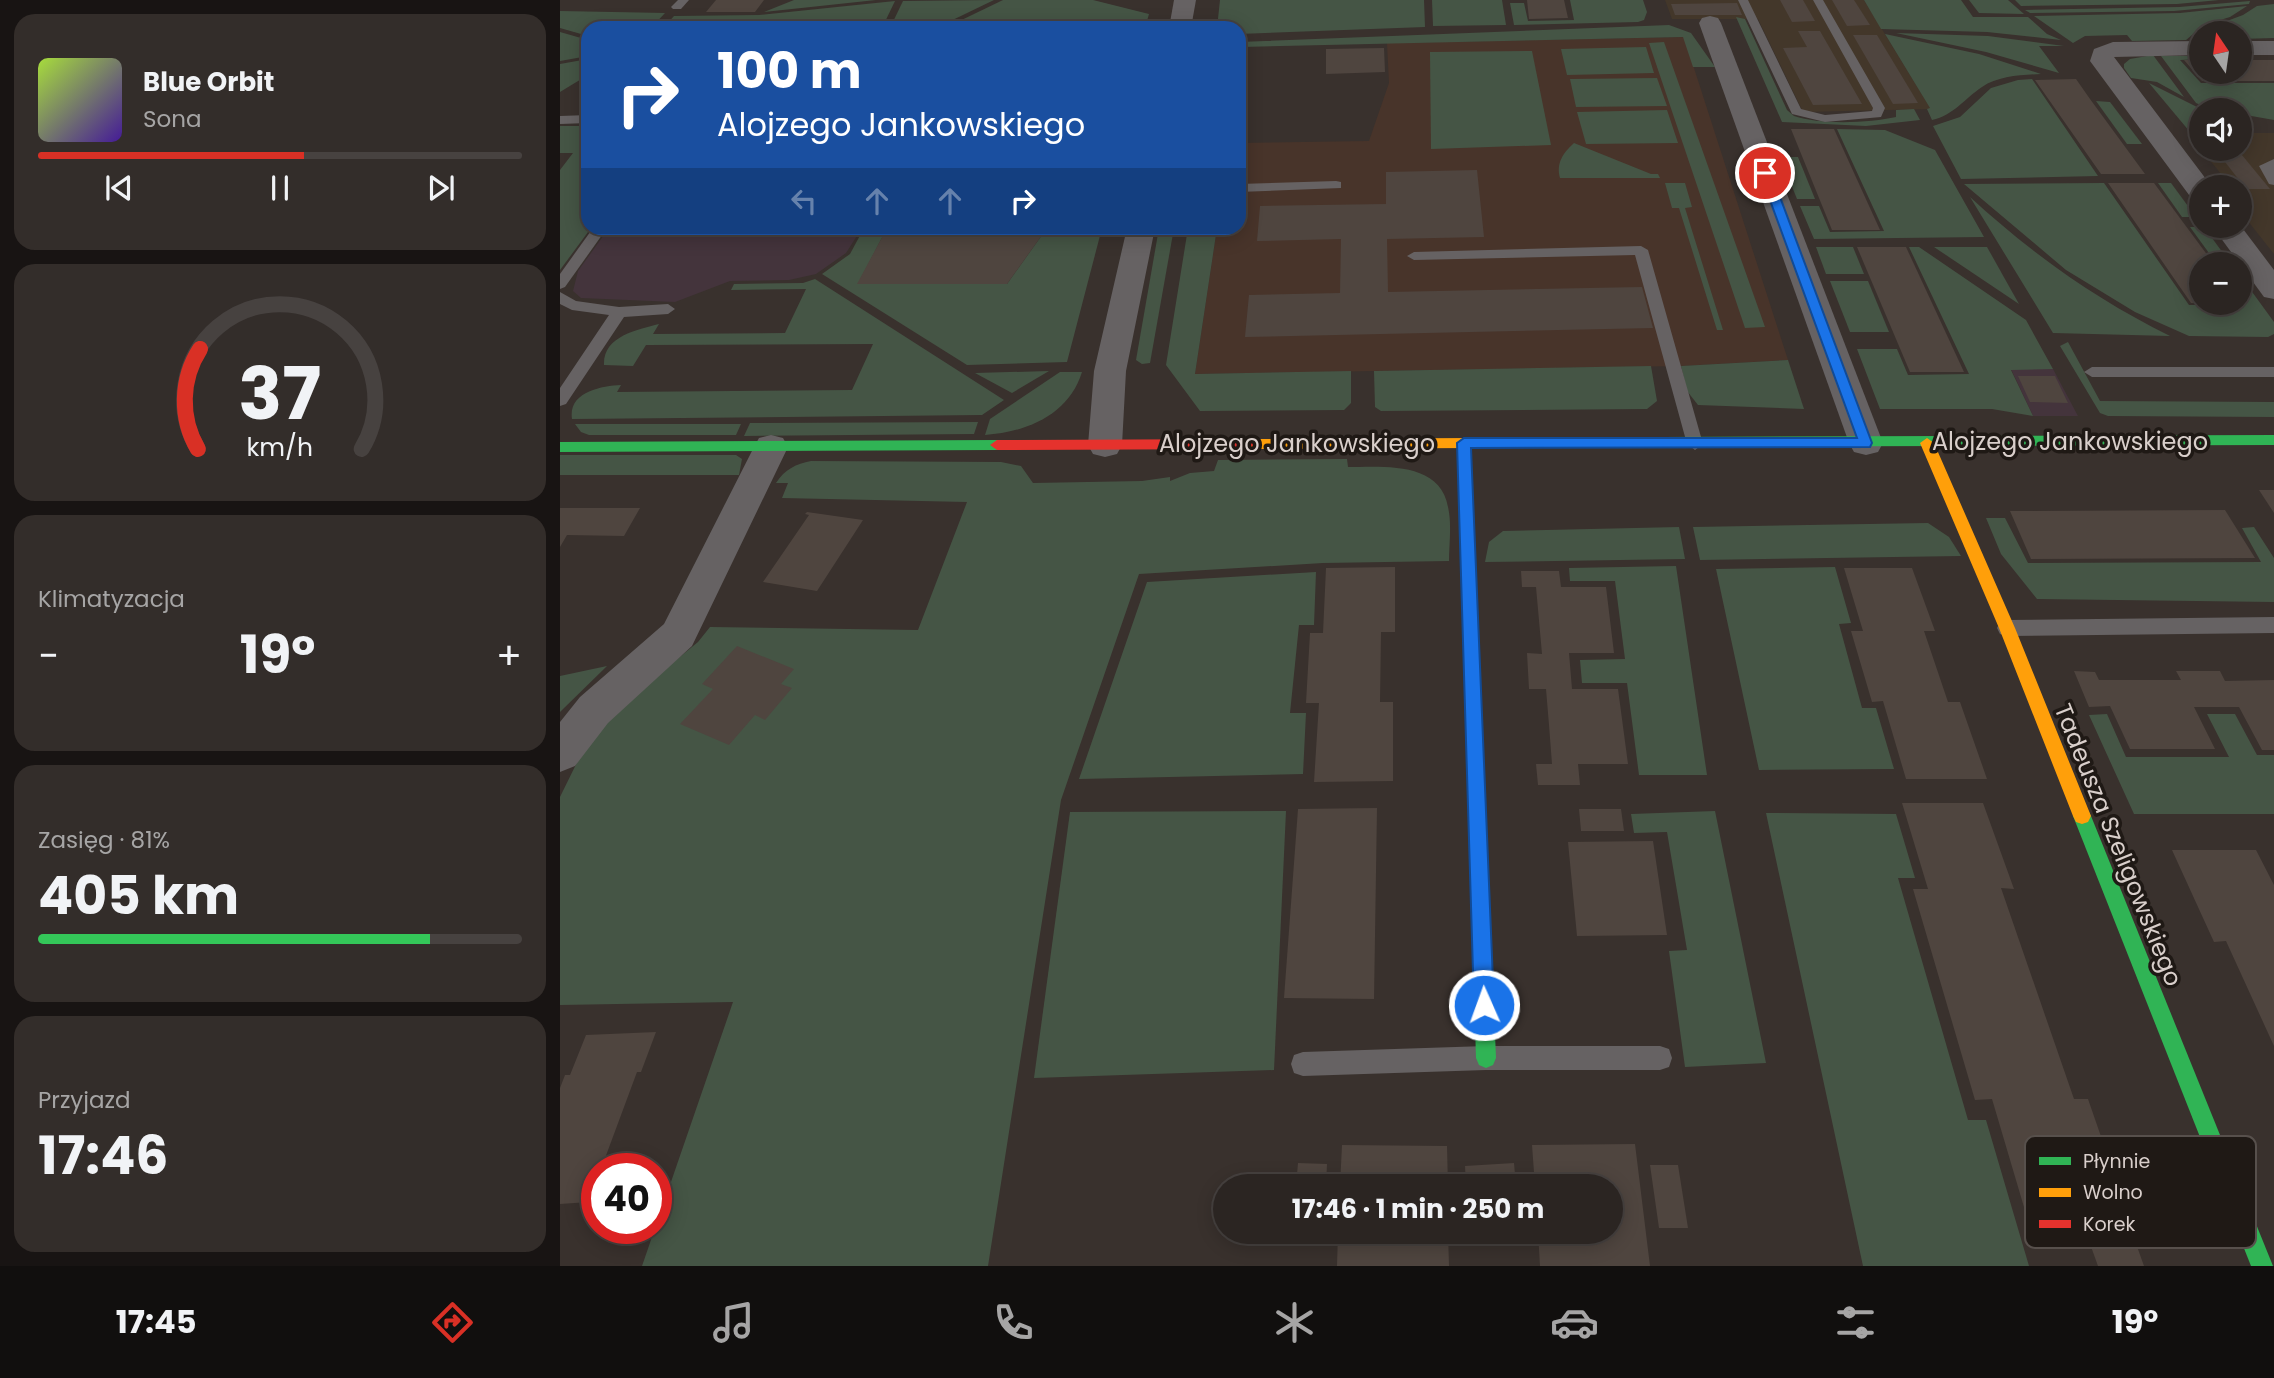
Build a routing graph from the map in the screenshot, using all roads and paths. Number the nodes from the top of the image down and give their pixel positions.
1 (1185, 0) edge
2 (1742, 0) edge
3 (1818, 0) edge
4 (1181, 21) edge
5 (1710, 23) dead end
6 (2189, 48) edge
7 (2252, 48) edge
8 (2274, 48) edge
9 (581, 119) edge
10 (560, 120) edge
11 (2274, 163) edge
12 (2189, 176) edge
13 (2274, 181) edge
14 (1336, 186) dead end
15 (1246, 188) edge
16 (595, 235) edge
17 (1139, 235) edge
18 (2235, 238) edge
19 (1414, 256) dead end
20 (560, 284) edge
21 (2274, 290) edge
22 (560, 297) edge
23 (668, 309) dead end
24 (619, 312) junction
25 (2092, 372) dead end
26 (2274, 372) edge
27 (560, 400) edge
28 (2274, 440) edge
29 (1464, 443) junction
30 (1866, 443) junction
31 (1927, 443) junction
32 (1695, 444) junction
33 (1105, 445) junction
34 (560, 447) edge
35 (771, 447) junction
36 (2274, 625) edge
37 (2007, 628) junction
38 (560, 753) edge
39 (1486, 1058) junction
40 (1660, 1058) dead end
41 (1303, 1064) dead end
42 (2210, 1136) edge
43 (2255, 1248) edge
44 (2262, 1266) edge

1 - 4 street
2 - 3 lane
5 - 30 street
6 - 12 street
7 - 8 street
9 - 10 lane
11 - 13 lane
14 - 15 lane
16 - 20 lane
17 - 33 street
18 - 21 street
19 - 32 lane
22 - 24 lane
23 - 24 lane
24 - 27 lane
25 - 26 lane
28 - 31 street, Alojzego Jankowskiego
29 - 32 street, Alojzego Jankowskiego
29 - 33 street, Alojzego Jankowskiego
29 - 39 street
30 - 31 street, Alojzego Jankowskiego
30 - 32 street, Alojzego Jankowskiego
31 - 37 street, Tadeusza Szeligowskiego
33 - 35 street, Alojzego Jankowskiego
34 - 35 street, Alojzego Jankowskiego
35 - 38 street
36 - 37 lane
37 - 42 street, Tadeusza Szeligowskiego
39 - 40 lane
39 - 41 lane
43 - 44 street, Tadeusza Szeligowskiego

